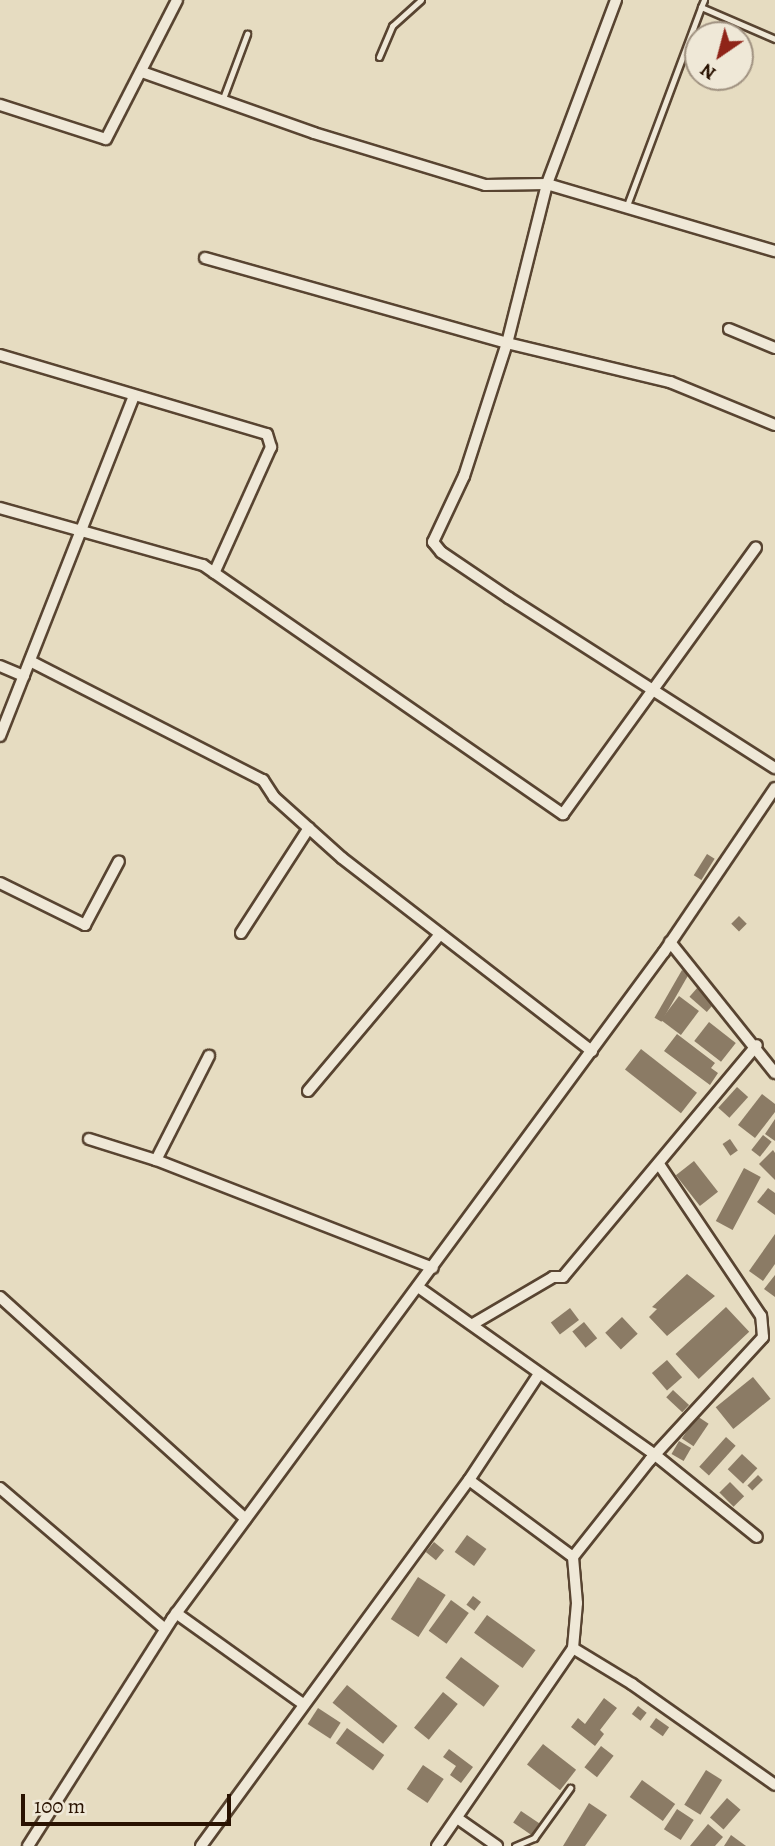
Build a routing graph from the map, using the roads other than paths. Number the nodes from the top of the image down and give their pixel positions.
1 (177, 0) edge
2 (421, 0) edge
3 (616, 0) edge
4 (703, 3) edge
5 (247, 34) dead end
6 (775, 38) edge
7 (379, 57) dead end
8 (142, 72) junction
9 (222, 101) junction
10 (0, 105) edge
11 (547, 184) junction
12 (626, 208) junction
13 (775, 251) edge
14 (205, 258) dead end
15 (730, 328) dead end
16 (507, 344) junction
17 (775, 348) edge
18 (0, 355) edge
19 (134, 395) junction
20 (775, 425) edge
21 (0, 508) edge
22 (80, 533) junction
23 (756, 547) dead end
24 (214, 573) junction
25 (30, 661) junction
26 (0, 666) edge
27 (23, 676) junction
28 (652, 692) junction
29 (0, 736) edge
30 (775, 768) edge
31 (775, 788) edge
32 (309, 828) junction
33 (119, 861) dead end
34 (0, 883) edge
35 (241, 933) dead end
36 (440, 934) junction
37 (670, 942) junction
38 (757, 1045) junction
39 (592, 1051) junction
40 (209, 1056) dead end
41 (775, 1073) edge
42 (308, 1091) dead end
43 (89, 1139) dead end
44 (156, 1160) junction
45 (658, 1163) junction
46 (433, 1268) junction
47 (418, 1287) junction
48 (0, 1297) edge
49 (473, 1324) junction
50 (539, 1374) junction
51 (654, 1454) junction
52 (469, 1480) junction
53 (0, 1488) edge
54 (246, 1519) junction
55 (757, 1537) dead end
56 (573, 1557) junction
57 (176, 1613) junction
58 (165, 1629) junction
59 (573, 1648) junction
60 (303, 1704) junction
61 (775, 1785) edge
62 (570, 1788) dead end
63 (457, 1818) junction
64 (28, 1846) edge
65 (201, 1846) edge
66 (437, 1846) edge
67 (497, 1846) edge
68 (515, 1846) edge

1 - 8 street
2 - 7 lane
3 - 11 street
4 - 6 lane
4 - 12 lane
5 - 9 lane
8 - 9 street
8 - 10 street
9 - 11 street
11 - 12 street
11 - 16 street
12 - 13 street
14 - 16 street
15 - 17 street
16 - 20 street
16 - 28 street
18 - 19 street
19 - 22 street
19 - 24 street
21 - 22 street
22 - 24 street
22 - 25 street
23 - 28 street
24 - 28 street
25 - 27 street
25 - 32 street
26 - 27 street
27 - 29 street
28 - 30 street
31 - 37 street
32 - 35 street
32 - 36 street
33 - 34 street
36 - 39 street
36 - 42 street
37 - 38 street
37 - 39 street
38 - 41 street
38 - 45 street
39 - 46 street
40 - 44 street
43 - 44 street
44 - 46 street
45 - 49 street
45 - 51 street
46 - 47 street
47 - 49 street
47 - 54 street
48 - 54 street
49 - 50 street
50 - 51 street
50 - 52 street
51 - 55 street
51 - 56 street
52 - 56 street
52 - 60 street
53 - 58 street
54 - 57 street
56 - 59 street
57 - 58 street
57 - 60 street
58 - 64 street
59 - 61 street
59 - 63 street
60 - 65 street
62 - 68 lane
63 - 66 street
63 - 67 street

